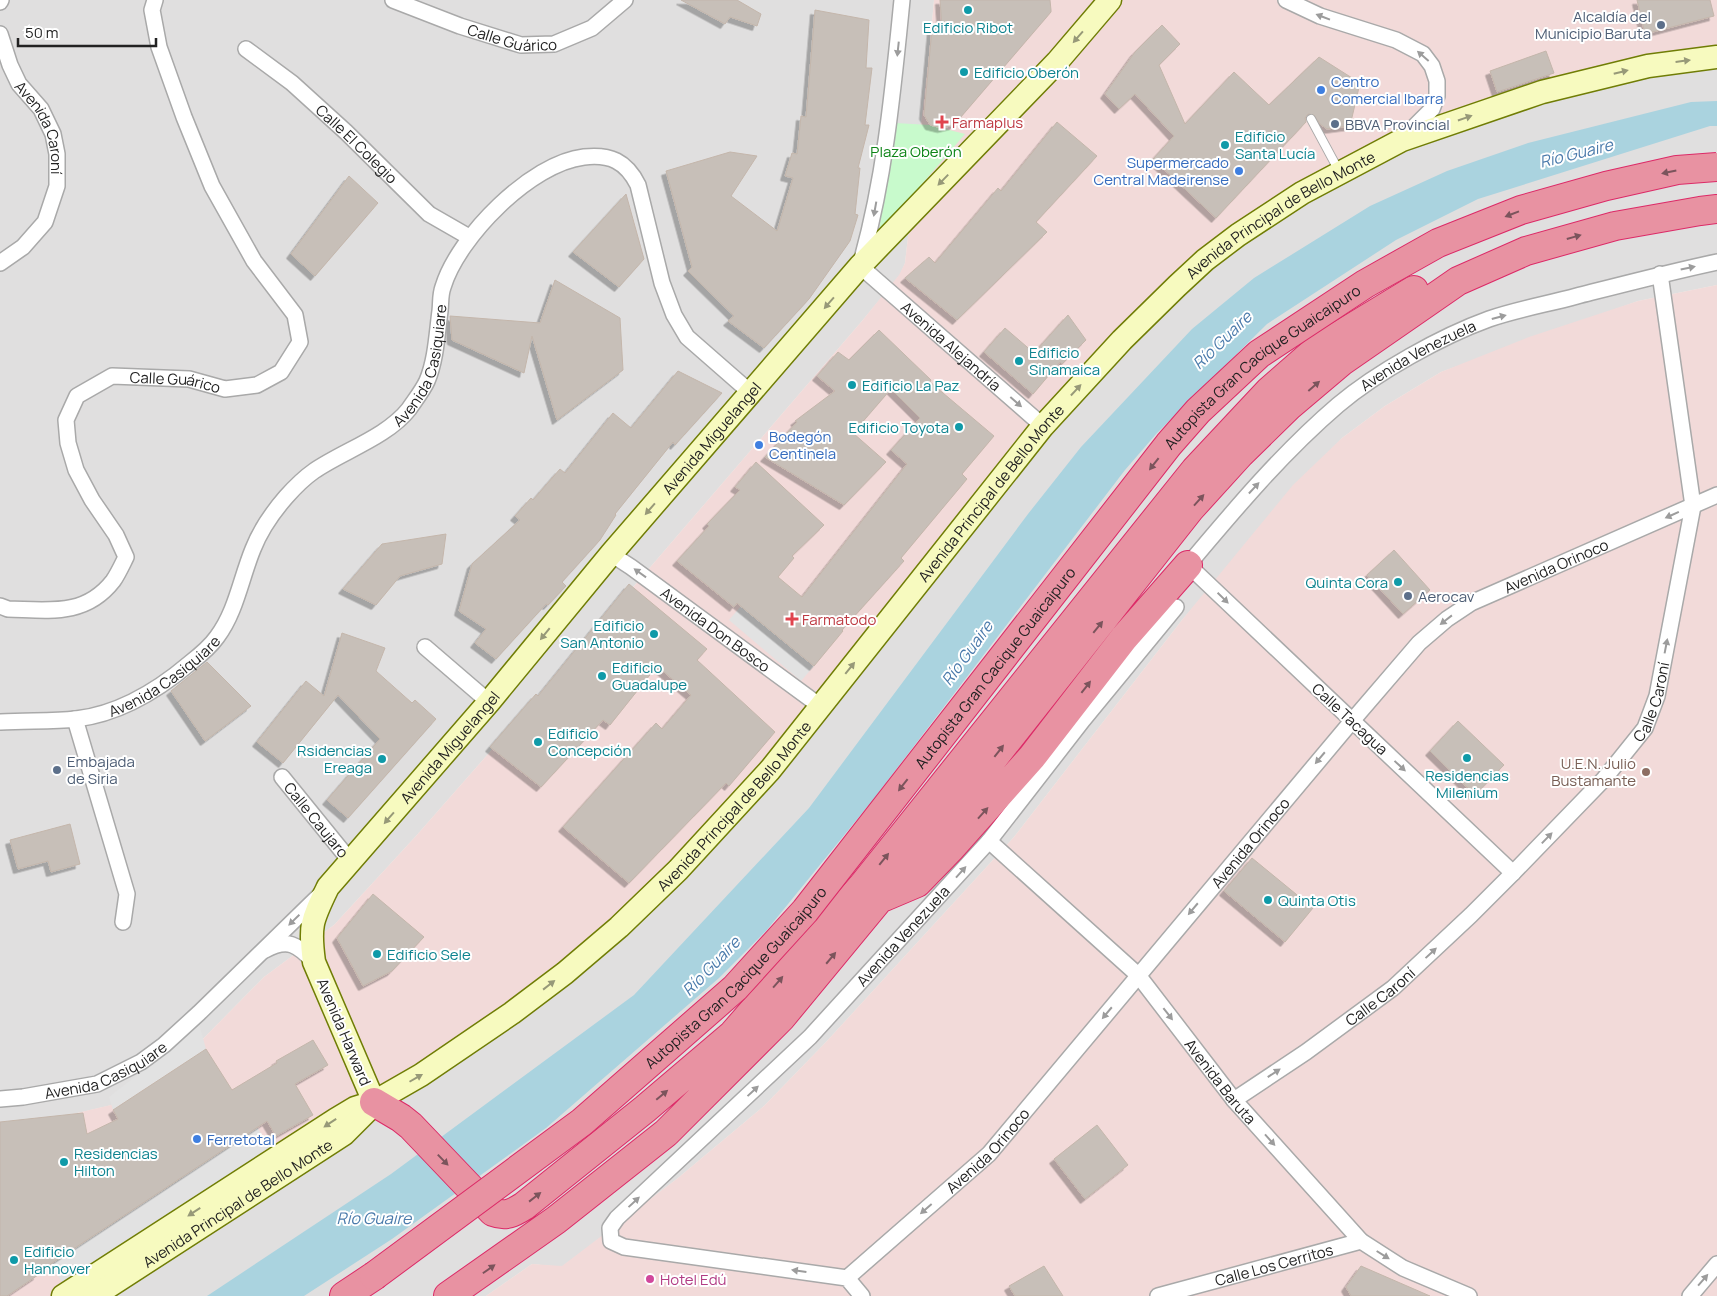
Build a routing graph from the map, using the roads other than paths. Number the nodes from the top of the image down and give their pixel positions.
1 (155, 0) edge
2 (393, 0) edge
3 (625, 0) edge
4 (902, 0) edge
5 (1110, 0) edge
6 (1286, 0) edge
7 (0, 34) edge
8 (246, 49) dead end
9 (1717, 57) edge
10 (1311, 119) dead end
11 (1402, 140) junction
12 (1717, 167) edge
13 (1340, 173) junction
14 (1717, 209) edge
15 (469, 237) junction
16 (1526, 251) junction
17 (1717, 262) edge
18 (0, 263) edge
19 (860, 266) junction
20 (1660, 274) junction
21 (751, 393) junction
22 (1043, 426) junction
23 (1717, 495) edge
24 (1693, 506) junction
25 (611, 554) junction
26 (1188, 565) junction
27 (0, 606) edge
28 (1176, 608) dead end
29 (425, 647) dead end
30 (489, 702) junction
31 (820, 706) junction
32 (74, 719) junction
33 (1352, 721) junction
34 (0, 722) edge
35 (282, 778) dead end
36 (989, 841) junction
37 (351, 862) junction
38 (1513, 873) junction
39 (328, 887) junction
40 (880, 898) junction
41 (123, 922) dead end
42 (260, 952) junction
43 (314, 962) junction
44 (1138, 975) junction
45 (0, 1099) edge
46 (1234, 1100) junction
47 (374, 1102) junction
48 (1361, 1241) junction
49 (1717, 1264) edge
50 (847, 1278) junction
51 (63, 1296) edge
52 (94, 1296) edge
53 (344, 1296) edge
54 (448, 1296) edge
55 (862, 1296) edge
56 (1158, 1296) edge
57 (1469, 1296) edge
58 (1690, 1296) edge

1 - 27 street, Calle Guárico
2 - 3 street, Calle Guárico
4 -> 19 street
5 -> 19 street, Avenida Miguelangel
11 -> 6 street
7 - 18 street, Avenida Caroní
8 - 15 street, Calle El Colegio
11 -> 9 street, Avenida Principal de Bello Monte
10 - 13 lane
11 - 13 street, Avenida Principal de Bello Monte
12 -> 53 highway, Autopista Gran Cacique Guaicaipuro, bridge
22 -> 13 street, Avenida Principal de Bello Monte
16 -> 14 highway
15 - 21 street, Avenida Casiquiare
15 - 32 street, Avenida Casiquiare
40 -> 16 highway
47 -> 16 highway
20 -> 17 street, Avenida Venezuela
19 -> 21 street, Avenida Miguelangel
19 -> 22 street, Avenida Alejandría
20 - 24 street, Calle Caroní
26 -> 20 street, Avenida Venezuela
21 -> 25 street, Avenida Miguelangel
31 -> 22 street, Avenida Principal de Bello Monte
23 - 24 street, Avenida Orinoco
24 -> 33 street, Avenida Orinoco
38 -> 24 street, Calle Caroní
25 -> 30 street, Avenida Miguelangel
31 -> 25 street, Avenida Don Bosco
26 -> 33 street, Calle Tacagua
40 -> 26 highway
28 - 36 street, Avenida Venezuela
29 - 30 street
30 -> 37 street, Avenida Miguelangel
47 -> 31 street, Avenida Principal de Bello Monte
32 - 34 street, Avenida Casiquiare
32 - 41 street
33 -> 38 street, Calle Tacagua
33 -> 44 street, Avenida Orinoco
35 - 37 street, Calle Caujaro
36 - 44 street, Avenida Baruta
50 -> 36 street, Avenida Venezuela
37 - 39 street, Avenida Miguelangel
46 -> 38 street, Calle Caroní
39 -> 42 street, Avenida Casiquiare
39 - 43 street, Avenida Harward
54 -> 40 highway
42 - 43 street, Avenida Harward
42 - 45 street, Avenida Casiquiare
43 - 47 street, Avenida Harward
44 -> 46 street, Avenida Baruta
44 -> 50 street, Avenida Orinoco
46 -> 48 street, Avenida Baruta
47 -> 51 street, Avenida Principal de Bello Monte
47 - 52 street, Avenida Principal de Bello Monte
48 - 56 street, Calle Los Cerritos
48 -> 57 street, Avenida Baruta
58 -> 49 street
50 - 55 street

